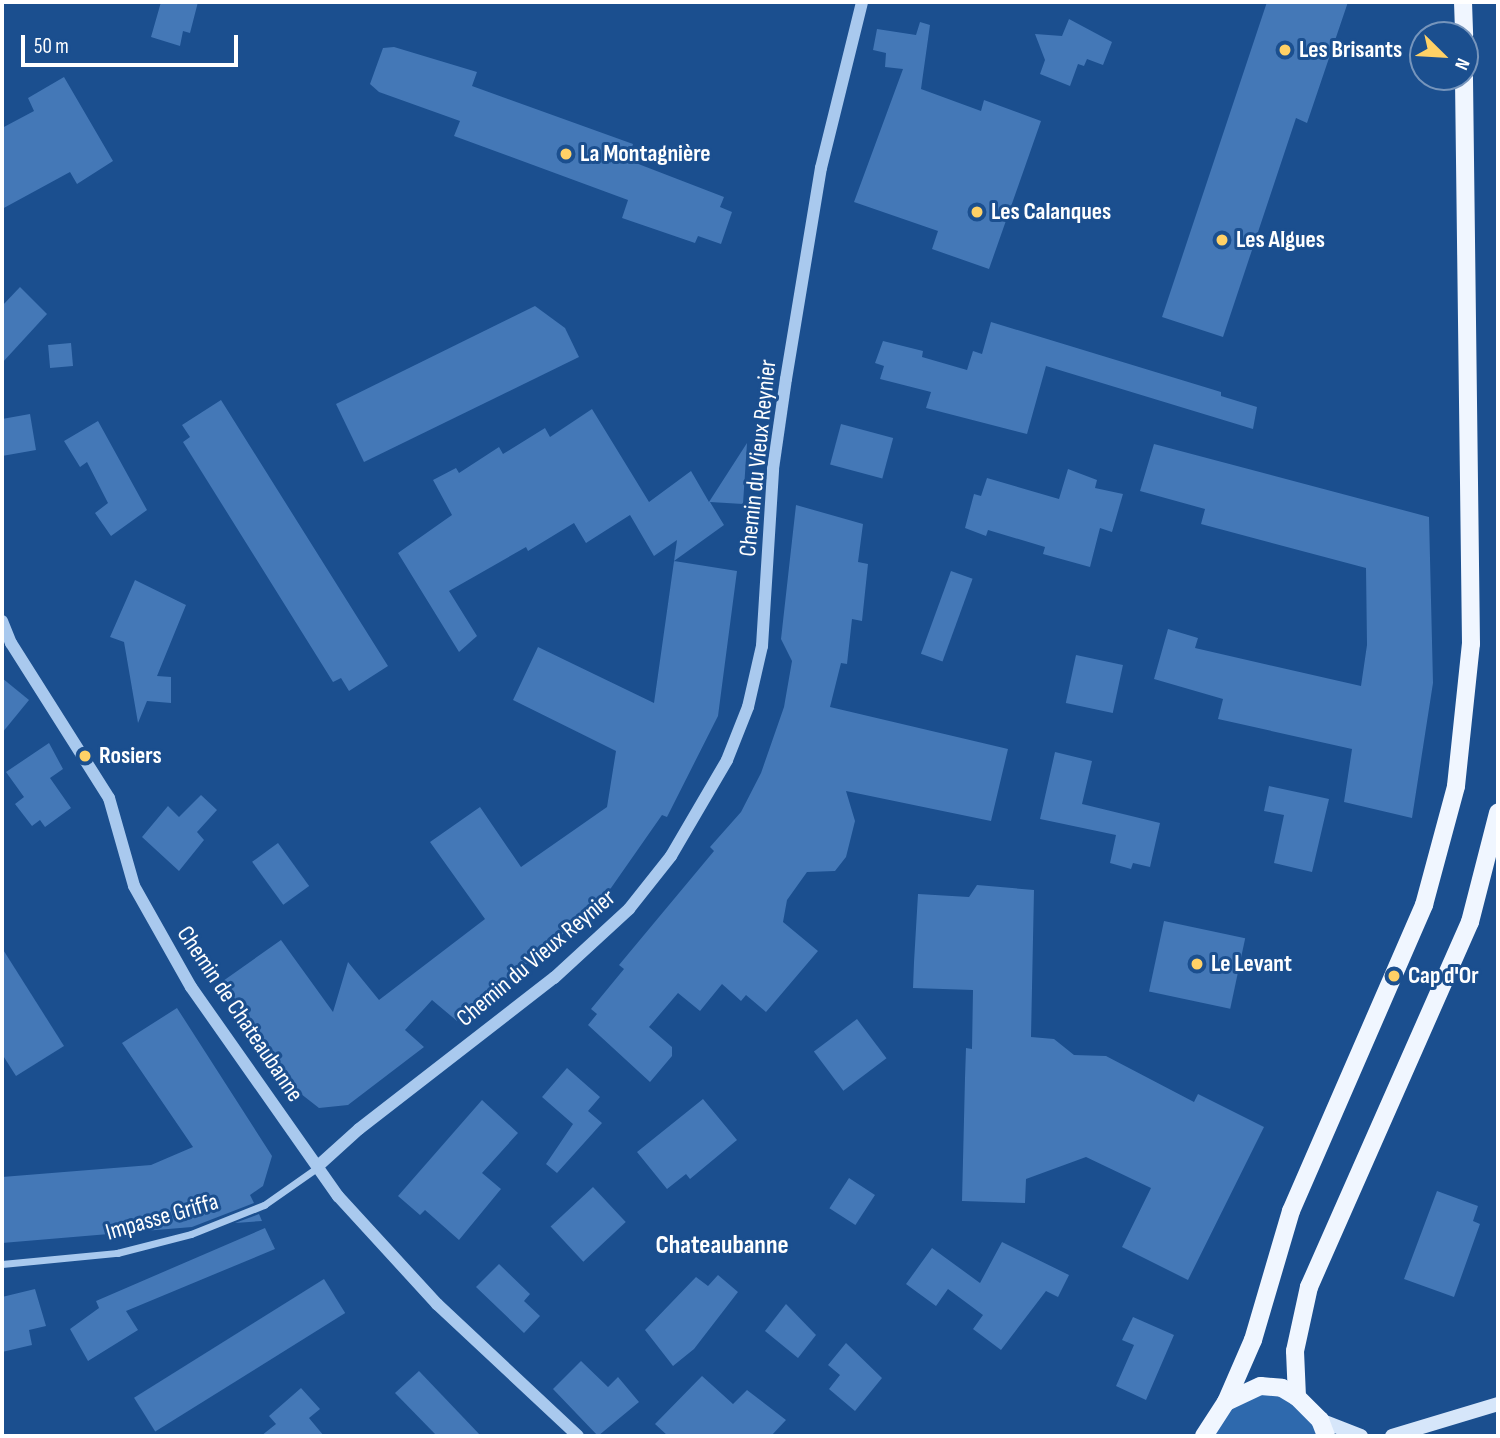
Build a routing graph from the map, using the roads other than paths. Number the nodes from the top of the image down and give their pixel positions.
1 (862, 2) edge
2 (1463, 2) edge
3 (1464, 21) edge
4 (1464, 91) edge
5 (2, 621) edge
6 (1498, 813) edge
7 (318, 1166) junction
8 (2, 1264) edge
9 (1297, 1397) junction
10 (1226, 1402) junction
11 (1498, 1404) edge
12 (1323, 1428) edge
13 (578, 1436) edge
14 (1204, 1436) edge
15 (1361, 1436) edge
16 (1392, 1436) edge

1 - 7 street, Chemin du Vieux Reynier
2 - 3 main road
4 - 10 main road
5 - 7 street, Chemin de Chateaubanne
6 - 9 main road
7 - 8 street, Impasse Griffa
7 - 13 street
9 - 10 main road
9 - 12 main road
10 - 14 main road
11 - 16 main road
12 - 15 main road

